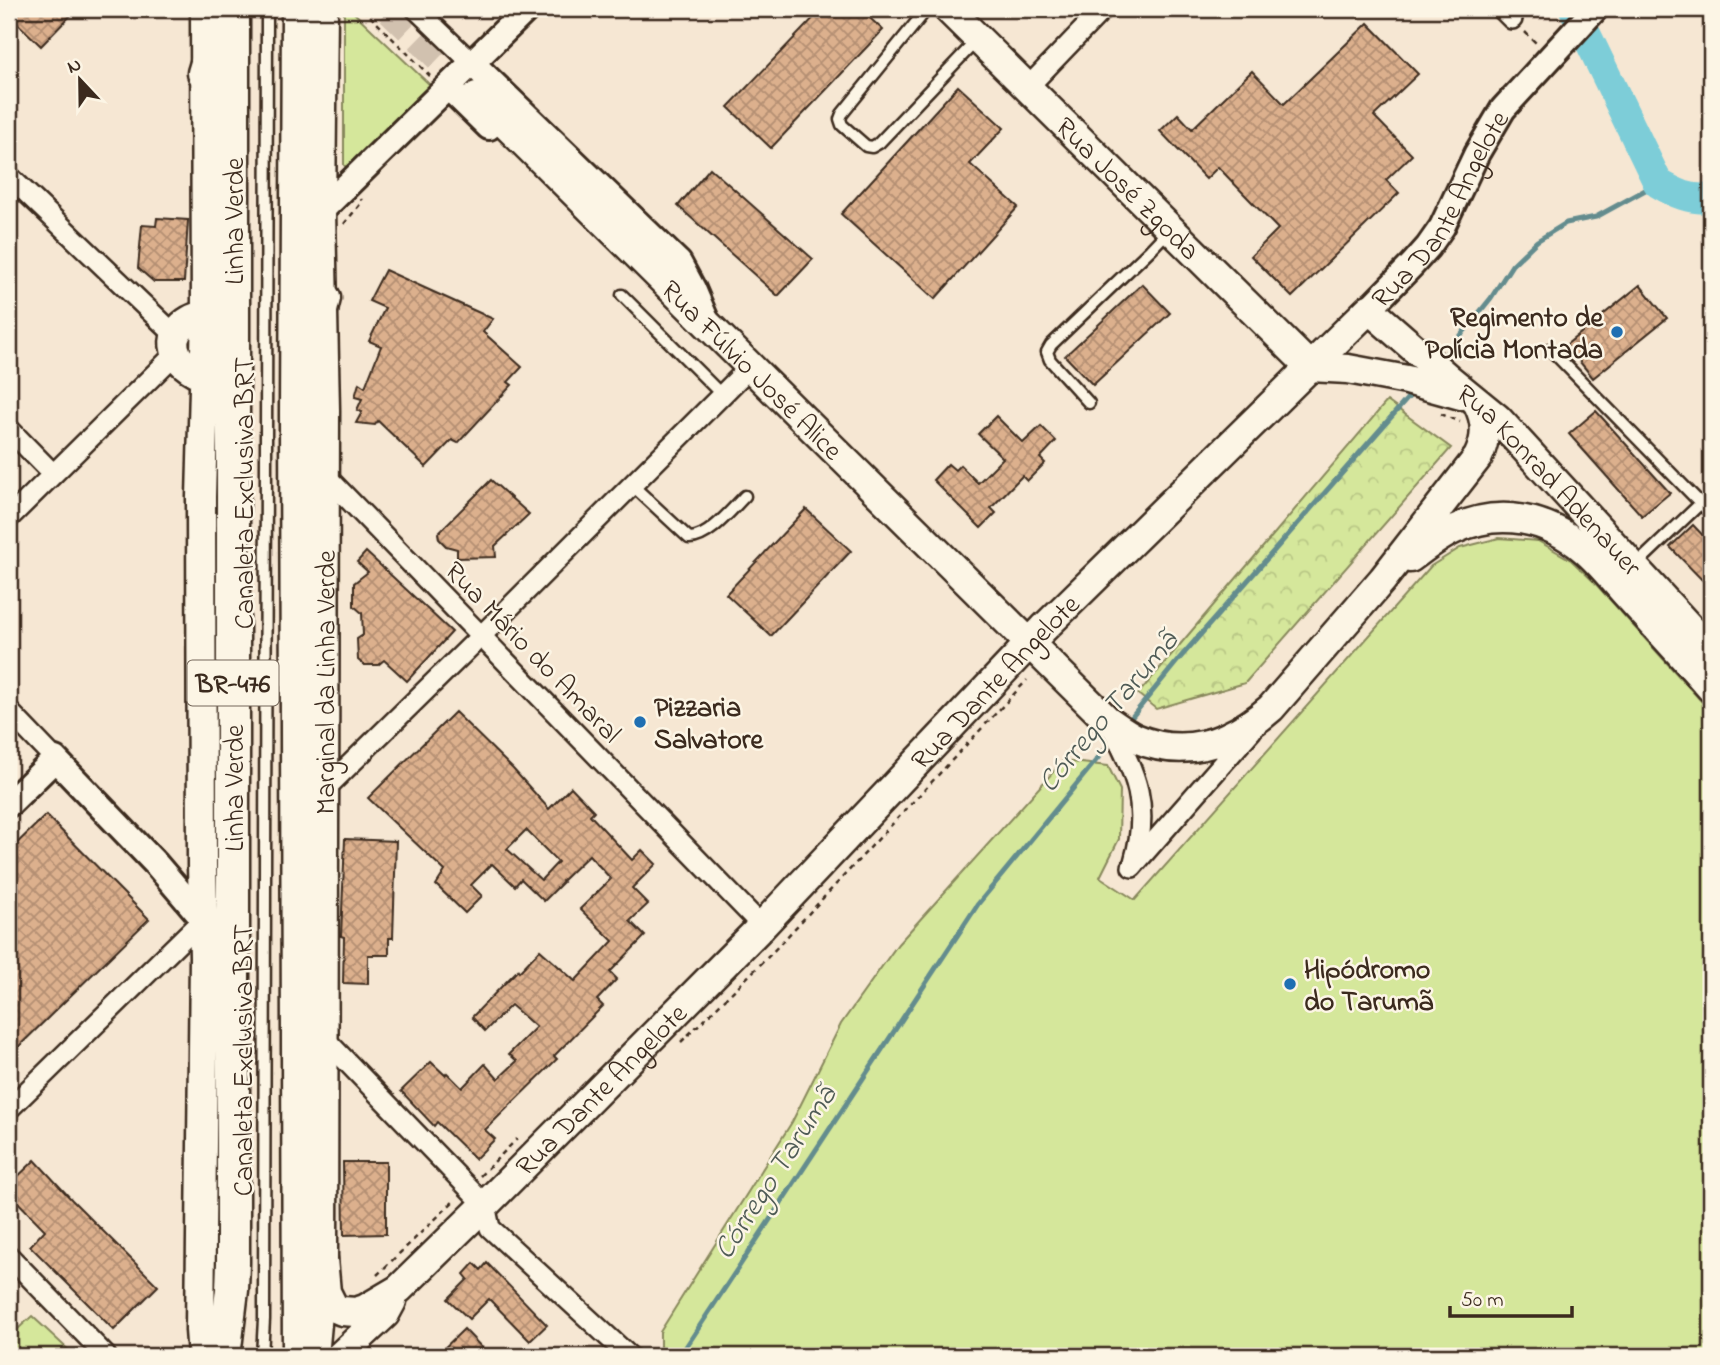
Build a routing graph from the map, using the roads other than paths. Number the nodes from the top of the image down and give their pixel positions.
1 (205, 9) edge
2 (223, 9) edge
3 (233, 9) edge
4 (267, 9) edge
5 (298, 9) edge
6 (323, 9) edge
7 (416, 9) edge
8 (527, 9) edge
9 (927, 9) edge
10 (948, 9) edge
11 (1103, 9) edge
12 (1595, 9) edge
13 (978, 39) junction
14 (472, 63) junction
15 (204, 73) junction
16 (443, 85) junction
17 (1027, 88) junction
18 (477, 96) tunnel mouth
19 (9, 176) edge
20 (321, 211) junction
21 (1170, 229) junction
22 (622, 295) dead end
23 (324, 298) junction
24 (1369, 309) junction
25 (206, 315) junction
26 (708, 323) junction
27 (176, 344) junction
28 (1549, 349) dead end
29 (751, 366) junction
30 (1310, 367) junction
31 (205, 377) junction
32 (1441, 393) junction
33 (722, 395) junction
34 (1089, 403) dead end
35 (1471, 409) junction
36 (296, 413) junction
37 (9, 429) edge
38 (53, 474) junction
39 (325, 475) junction
40 (632, 485) junction
41 (745, 496) dead end
42 (1701, 503) junction
43 (1711, 514) edge
44 (9, 518) edge
45 (1634, 566) junction
46 (1383, 579) junction
47 (481, 636) junction
48 (1030, 643) junction
49 (1711, 651) edge
50 (1711, 688) edge
51 (1271, 708) junction
52 (9, 711) edge
53 (1127, 742) junction
54 (55, 759) junction
55 (324, 790) junction
56 (9, 804) edge
57 (156, 864) junction
58 (202, 865) junction
59 (204, 919) junction
60 (762, 926) junction
61 (169, 952) junction
62 (204, 957) junction
63 (323, 1037) junction
64 (9, 1109) edge
65 (485, 1205) junction
66 (9, 1256) edge
67 (323, 1259) junction
68 (399, 1289) junction
69 (106, 1356) edge
70 (202, 1356) edge
71 (224, 1356) edge
72 (262, 1356) edge
73 (299, 1356) edge
74 (314, 1356) edge
75 (340, 1356) edge
76 (629, 1356) edge

1 - 15 main road
2 - 15 highway
3 - 71 highway, Linha Verde / BR-476
4 - 72 lane, Canaleta Exclusiva BRT
5 - 36 highway, BR-476
6 - 20 main road, Marginal da Linha Verde
7 - 14 street
8 - 14 street
9 - 13 lane
10 - 13 main road, Rua José Zgoda
11 - 17 street
12 - 24 street, Rua Dante Angelote
13 - 17 main road, Rua José Zgoda
14 - 16 street
14 - 26 street
15 - 25 main road
16 - 20 street
16 - 26 street
17 - 21 main road, Rua José Zgoda
18 - 26 main road, Rua Fúlvio José Alice
19 - 27 street
20 - 23 main road, Marginal da Linha Verde
21 - 30 main road, Rua José Zgoda
21 - 34 lane
22 - 33 lane
23 - 36 highway
23 - 39 main road, Marginal da Linha Verde
24 - 30 main road, Rua Dante Angelote
24 - 32 main road
25 - 27 main road
25 - 31 main road
26 - 29 main road, Rua Fúlvio José Alice
27 - 31 main road
27 - 38 street
28 - 42 lane
29 - 33 street
29 - 48 main road, Rua Fúlvio José Alice
30 - 32 main road, Rua Konrad Adenauer
30 - 48 main road, Rua Dante Angelote
31 - 58 main road
32 - 35 main road, Rua Konrad Adenauer
33 - 40 street
35 - 45 main road, Rua Konrad Adenauer
35 - 46 main road
36 - 73 highway, BR-476
37 - 38 street
38 - 44 street
39 - 47 street, Rua Mário do Amaral
39 - 55 main road, Marginal da Linha Verde
40 - 41 lane
40 - 47 street
42 - 43 lane
42 - 45 lane
45 - 49 main road, Rua Konrad Adenauer
46 - 50 main road, Rua Konrad Adenauer
46 - 51 main road, Rua Fúlvio José Alice
47 - 55 street
47 - 60 street, Rua Mário do Amaral
48 - 53 main road, Rua Fúlvio José Alice
48 - 60 main road, Rua Dante Angelote
51 - 53 main road, Rua Fúlvio José Alice
51 - 53 street
52 - 54 street
54 - 56 street
54 - 57 street
55 - 63 main road, Marginal da Linha Verde
57 - 58 street
57 - 59 street
58 - 59 main road
59 - 61 street
59 - 62 main road
60 - 65 main road, Rua Dante Angelote
61 - 62 street
61 - 64 street
62 - 70 main road
63 - 65 street
63 - 67 main road, Marginal da Linha Verde
65 - 68 main road, Rua Dante Angelote
65 - 76 street
66 - 69 street
67 - 68 main road, Rua Dante Angelote
67 - 74 main road, Marginal da Linha Verde
68 - 75 main road, Rua Dante Angelote

